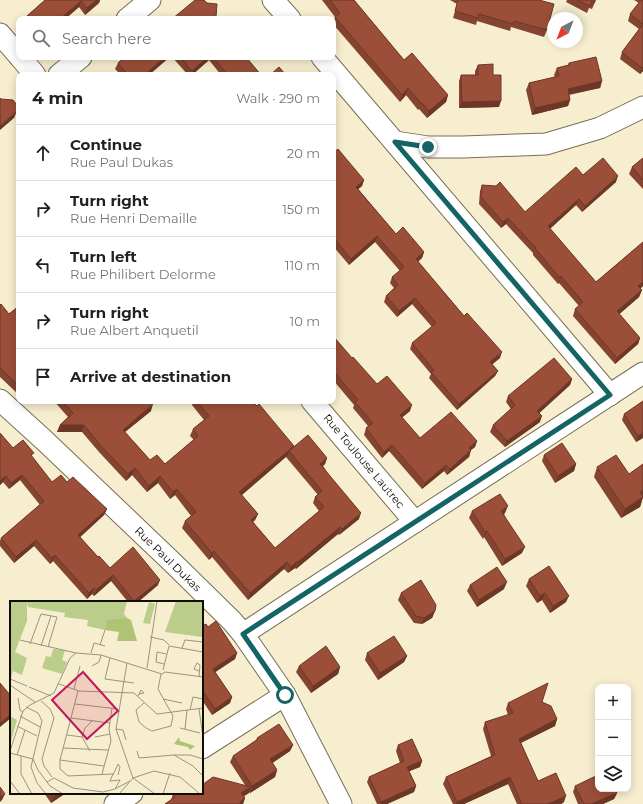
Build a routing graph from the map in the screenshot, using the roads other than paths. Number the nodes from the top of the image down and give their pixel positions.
1 (150, 0) edge
2 (273, 0) edge
3 (131, 16) edge
4 (287, 16) edge
5 (0, 34) edge
6 (16, 53) edge
7 (22, 60) edge
8 (77, 60) edge
9 (325, 60) edge
10 (32, 72) edge
11 (63, 72) edge
12 (335, 72) edge
13 (336, 73) edge
14 (643, 107) edge
15 (395, 142) junction
16 (643, 373) edge
17 (610, 395) junction
18 (0, 400) edge
19 (315, 404) edge
20 (415, 522) junction
21 (243, 634) junction
22 (285, 695) junction
23 (203, 747) edge
24 (130, 794) edge
25 (115, 804) edge
26 (341, 804) edge

1 - 3 street
2 - 4 street
5 - 6 street
7 - 10 street
8 - 11 street
9 - 12 street
13 - 15 street
14 - 15 street
15 - 17 street
16 - 17 street
17 - 20 street
18 - 21 street, Rue Paul Dukas
19 - 20 street, Rue Toulouse Lautrec
20 - 21 street
21 - 22 street, Rue Paul Dukas
22 - 23 street
22 - 26 street, Rue Paul Dukas
24 - 25 street

